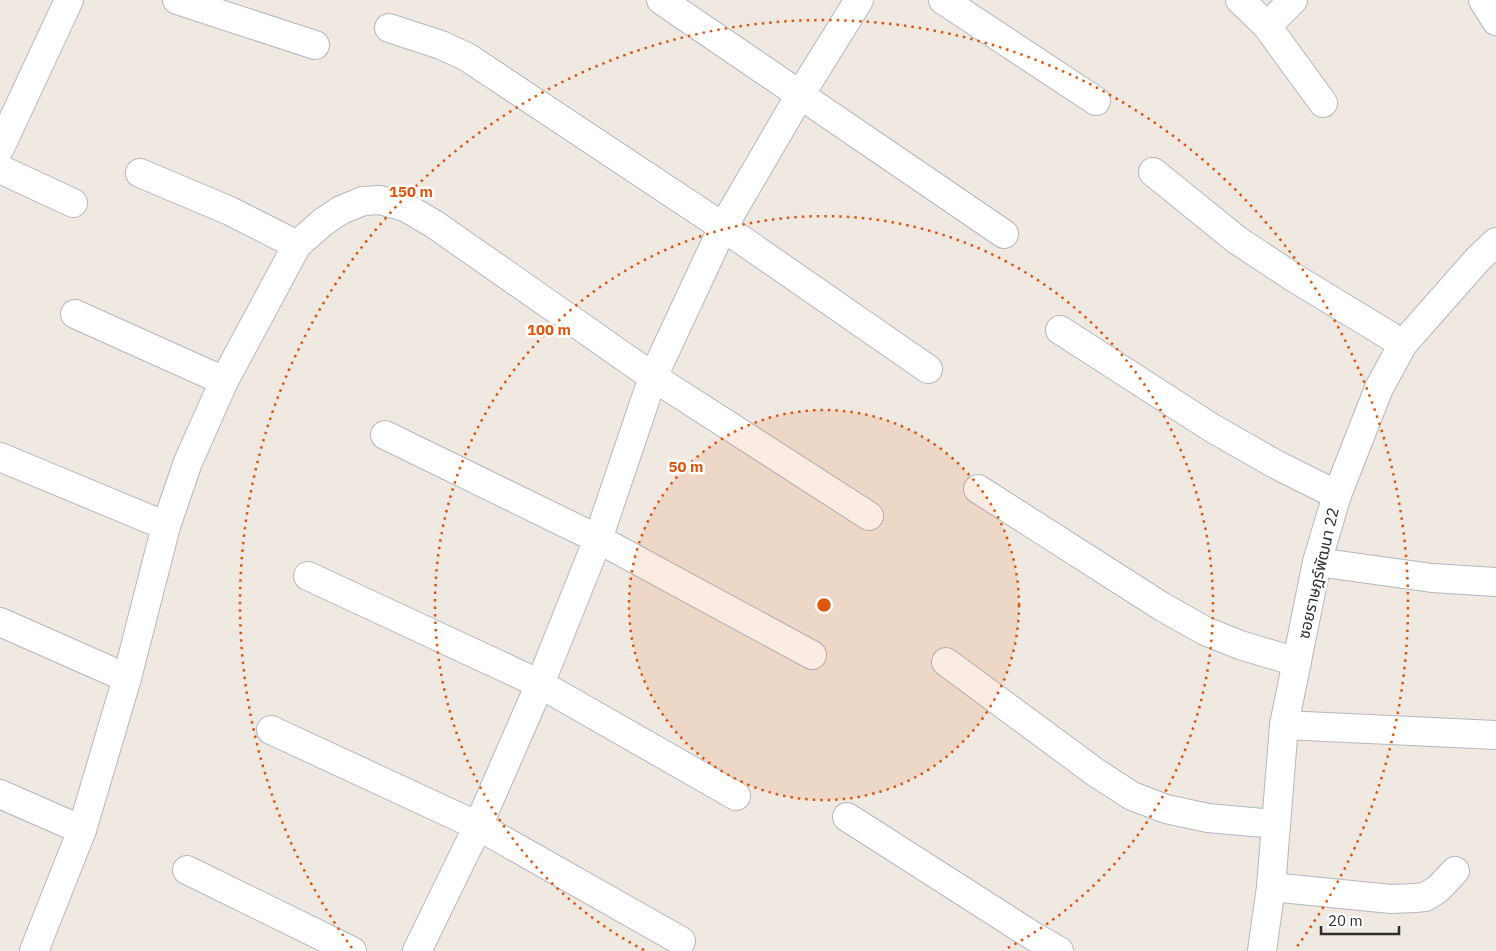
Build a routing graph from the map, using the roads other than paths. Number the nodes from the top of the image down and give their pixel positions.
1 (69, 0) edge
2 (177, 0) edge
3 (661, 0) edge
4 (859, 0) edge
5 (943, 0) edge
6 (1240, 0) edge
7 (1293, 0) edge
8 (1483, 0) edge
9 (1496, 21) edge
10 (1267, 26) junction
11 (389, 28) dead end
12 (315, 45) dead end
13 (800, 95) junction
14 (1096, 101) dead end
15 (1323, 103) dead end
16 (0, 148) edge
17 (0, 169) edge
18 (1153, 172) dead end
19 (140, 173) dead end
20 (73, 203) dead end
21 (723, 227) junction
22 (1004, 234) dead end
23 (1496, 242) edge
24 (297, 245) junction
25 (74, 314) dead end
26 (1060, 330) dead end
27 (1403, 344) junction
28 (928, 369) dead end
29 (653, 377) junction
30 (224, 381) junction
31 (385, 435) dead end
32 (0, 457) edge
33 (978, 489) dead end
34 (1337, 495) junction
35 (869, 516) dead end
36 (166, 526) junction
37 (598, 539) junction
38 (1317, 562) junction
39 (308, 576) dead end
40 (1496, 582) edge
41 (0, 622) edge
42 (812, 655) dead end
43 (946, 662) dead end
44 (1297, 662) junction
45 (127, 678) junction
46 (540, 684) junction
47 (1284, 725) junction
48 (271, 730) dead end
49 (1496, 735) edge
50 (0, 794) edge
51 (736, 796) dead end
52 (847, 817) dead end
53 (1275, 824) junction
54 (478, 826) junction
55 (82, 830) junction
56 (187, 870) dead end
57 (1454, 871) dead end
58 (1271, 887) junction
59 (681, 941) dead end
60 (34, 951) edge
61 (352, 951) edge
62 (418, 951) edge
63 (1059, 951) edge
64 (1262, 951) edge

1 - 16 street
2 - 12 street
3 - 13 street
4 - 13 street
5 - 14 street
6 - 10 street
7 - 10 street
8 - 9 street
10 - 15 street
11 - 21 street
13 - 21 street
13 - 22 street
17 - 20 street
18 - 27 street
19 - 24 street
21 - 28 street
21 - 29 street
23 - 27 street, ซอยราษฎร์พัฒนา 22
24 - 29 street
24 - 30 street
25 - 30 street
26 - 34 street
27 - 34 street, ซอยราษฎร์พัฒนา 22
29 - 35 street
29 - 37 street
30 - 36 street
31 - 37 street
32 - 36 street
33 - 44 street
34 - 38 street, ซอยราษฎร์พัฒนา 22
36 - 45 street
37 - 42 street
37 - 46 street
38 - 40 street
38 - 44 street, ซอยราษฎร์พัฒนา 22
39 - 46 street
41 - 45 street
43 - 53 street
44 - 47 street, ซอยราษฎร์พัฒนา 22
45 - 55 street
46 - 51 street
46 - 54 street
47 - 49 street
47 - 53 street, ซอยราษฎร์พัฒนา 22
48 - 54 street
50 - 55 street
52 - 63 street
53 - 58 street, ซอยราษฎร์พัฒนา 22
54 - 59 street
54 - 62 street
55 - 60 street
56 - 61 street
57 - 58 street
58 - 64 street, ซอยราษฎร์พัฒนา 22

